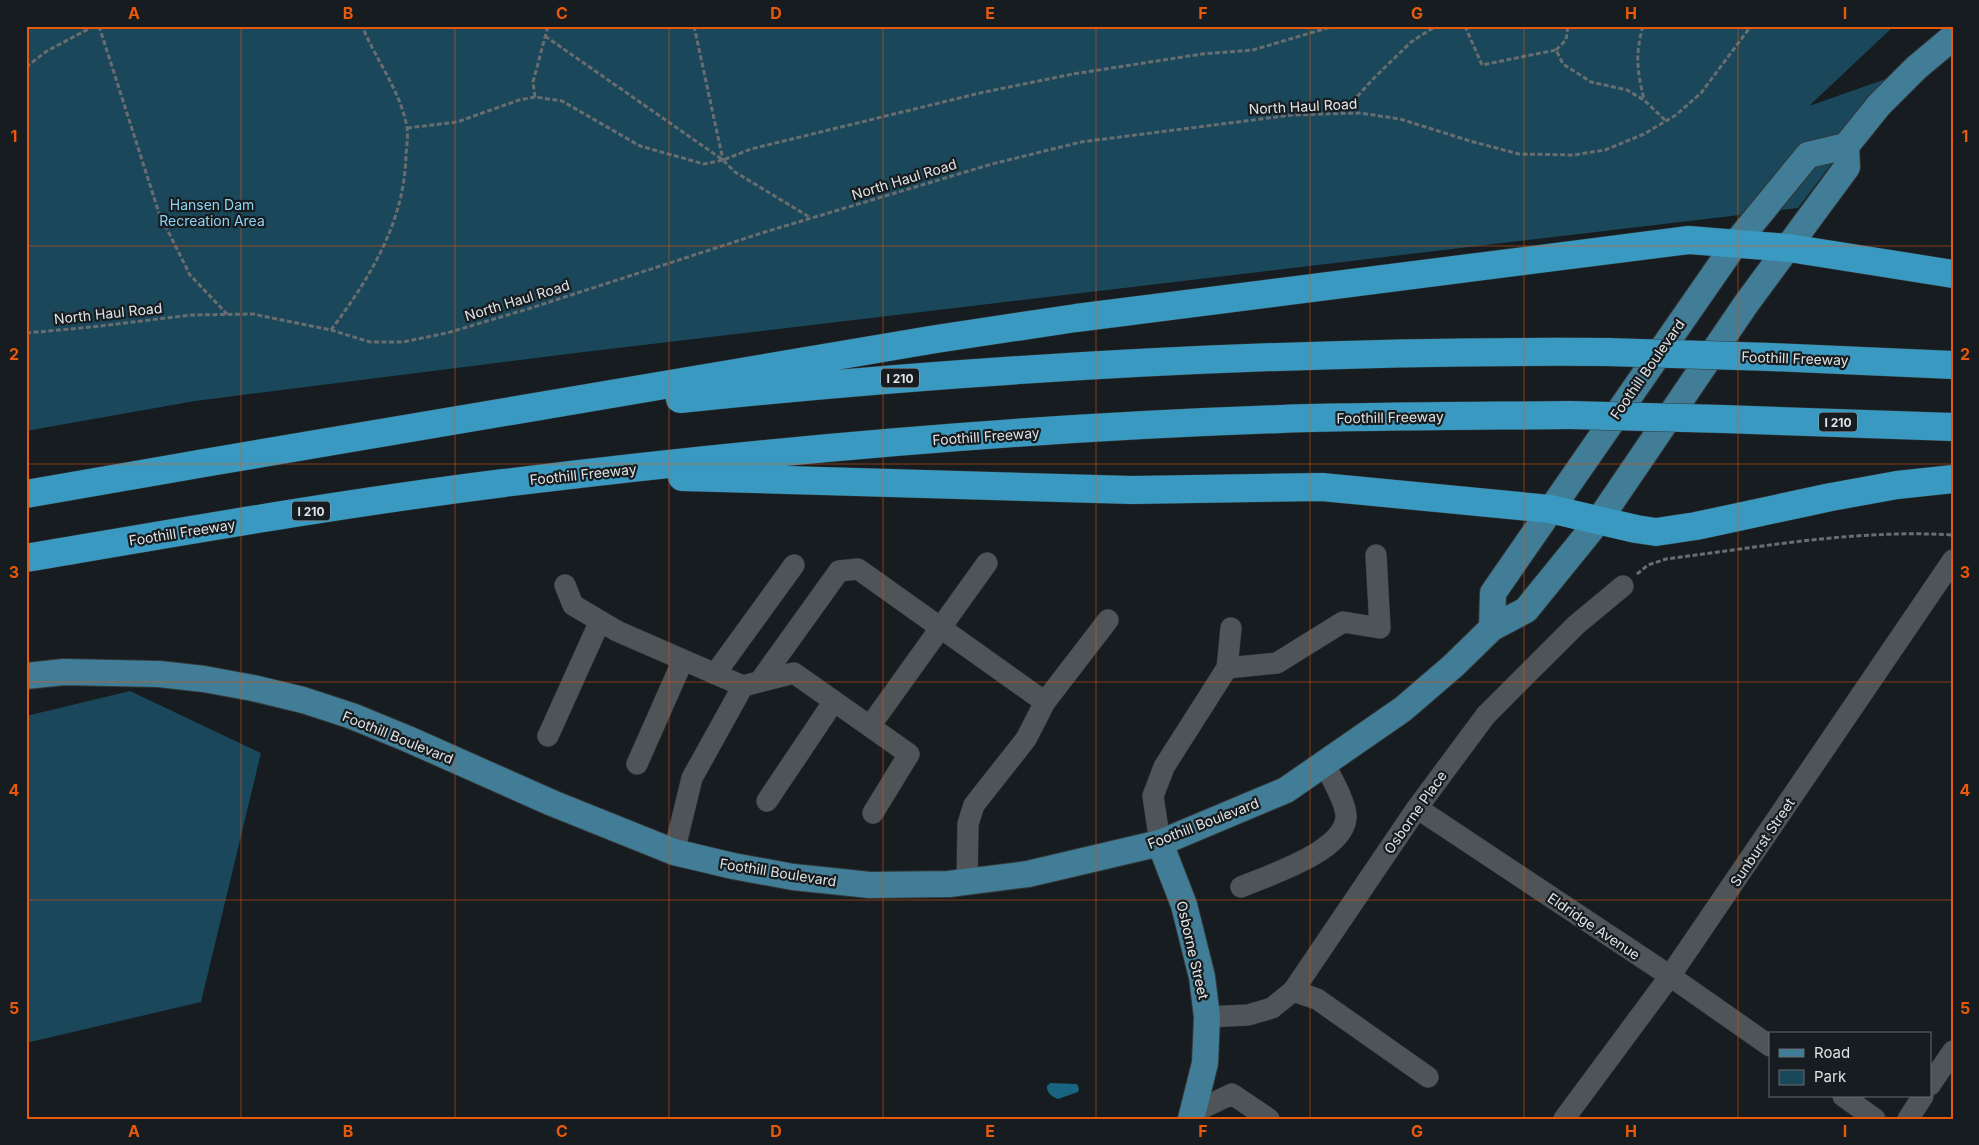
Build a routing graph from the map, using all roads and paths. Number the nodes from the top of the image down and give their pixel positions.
1 (94, 26) edge
2 (99, 26) edge
3 (362, 26) edge
4 (548, 26) edge
5 (688, 26) edge
6 (1334, 26) edge
7 (1436, 26) edge
8 (1466, 26) edge
9 (1568, 26) edge
10 (1643, 26) edge
11 (1751, 26) edge
12 (694, 28) edge
13 (545, 36) junction
14 (1953, 37) edge
15 (1556, 50) junction
16 (26, 67) edge
17 (535, 97) junction
18 (1644, 100) junction
19 (1342, 114) junction
20 (1666, 121) junction
21 (407, 128) junction
22 (1846, 146) junction
23 (723, 160) junction
24 (811, 218) junction
25 (1735, 244) junction
26 (1789, 248) junction
27 (1953, 274) edge
28 (228, 315) junction
29 (331, 330) junction
30 (26, 333) edge
31 (1953, 365) edge
32 (1953, 427) edge
33 (198, 464) junction
34 (598, 472) junction
35 (1953, 480) edge
36 (26, 494) edge
37 (1550, 509) junction
38 (1599, 520) junction
39 (1953, 535) edge
40 (1376, 555) dead end
41 (26, 558) edge
42 (1953, 560) edge
43 (987, 563) dead end
44 (794, 565) dead end
45 (565, 585) dead end
46 (1624, 586) joint
47 (1108, 620) dead end
48 (600, 621) junction
49 (942, 628) junction
50 (1231, 628) dead end
51 (1492, 628) junction
52 (683, 660) junction
53 (1227, 668) junction
54 (715, 674) junction
55 (26, 676) edge
56 (751, 683) junction
57 (834, 701) junction
58 (1045, 702) junction
59 (870, 726) junction
60 (548, 736) dead end
61 (637, 764) dead end
62 (1325, 764) junction
63 (767, 801) dead end
64 (1417, 808) junction
65 (873, 813) dead end
66 (1160, 843) junction
67 (674, 852) junction
68 (967, 882) junction
69 (1241, 887) dead end
70 (1670, 976) junction
71 (1293, 991) junction
72 (1208, 1017) junction
73 (1769, 1045) edge
74 (1953, 1051) edge
75 (1428, 1077) dead end
76 (1932, 1082) edge
77 (1846, 1098) edge
78 (1922, 1098) edge
79 (1193, 1115) edge
80 (1269, 1119) edge
81 (1564, 1119) edge
82 (1876, 1119) edge
83 (1908, 1119) edge

1 - 16 path
2 - 28 path
3 - 21 path
4 - 13 path
5 - 12 path
6 - 23 path
7 - 19 path
8 - 15 path
9 - 15 path
10 - 18 path
11 - 20 path, North Haul Road
12 - 23 path
13 - 17 path
13 - 23 path
14 - 22 main road
15 - 18 path
17 - 21 path
17 - 23 path
18 - 20 path
19 - 20 path, North Haul Road
19 - 24 path, North Haul Road
21 - 29 path
22 - 25 main road, Foothill Boulevard
22 - 26 main road, Foothill Boulevard
23 - 24 path
24 - 29 path, North Haul Road
25 - 26 highway
25 - 33 highway
25 - 37 main road, Foothill Boulevard
26 - 27 highway
26 - 38 main road, Foothill Boulevard
28 - 29 path, North Haul Road
28 - 30 path, North Haul Road
31 - 33 highway, Foothill Freeway / I 210, bridge
32 - 34 highway, Foothill Freeway / I 210, bridge
33 - 36 highway, Foothill Freeway / I 210
34 - 37 highway
34 - 41 highway, Foothill Freeway / I 210
35 - 38 highway
37 - 38 highway
37 - 51 main road, Foothill Boulevard
38 - 51 main road, Foothill Boulevard
39 - 46 path
40 - 53 street
42 - 70 street, Sunburst Street
43 - 49 street
44 - 54 street
45 - 48 street
46 - 64 street, Osborne Place
47 - 58 street
48 - 52 street
48 - 60 street
49 - 56 street
49 - 58 street
49 - 59 street
50 - 53 street
51 - 62 main road, Foothill Boulevard
52 - 54 street
52 - 61 street
53 - 66 street
54 - 56 street
55 - 67 main road, Foothill Boulevard
56 - 57 street
56 - 67 street
57 - 59 street
57 - 63 street
58 - 68 street
59 - 65 street
62 - 66 main road, Foothill Boulevard
62 - 69 street
64 - 70 street, Eldridge Avenue
64 - 71 street, Osborne Place
66 - 68 main road, Foothill Boulevard
66 - 72 main road, Osborne Street
67 - 68 main road, Foothill Boulevard
70 - 73 street, Eldridge Avenue
70 - 81 street, Sunburst Street
71 - 72 street, Osborne Place
71 - 75 street
72 - 79 main road, Osborne Street
74 - 76 street
77 - 82 street
78 - 83 street
79 - 80 street

